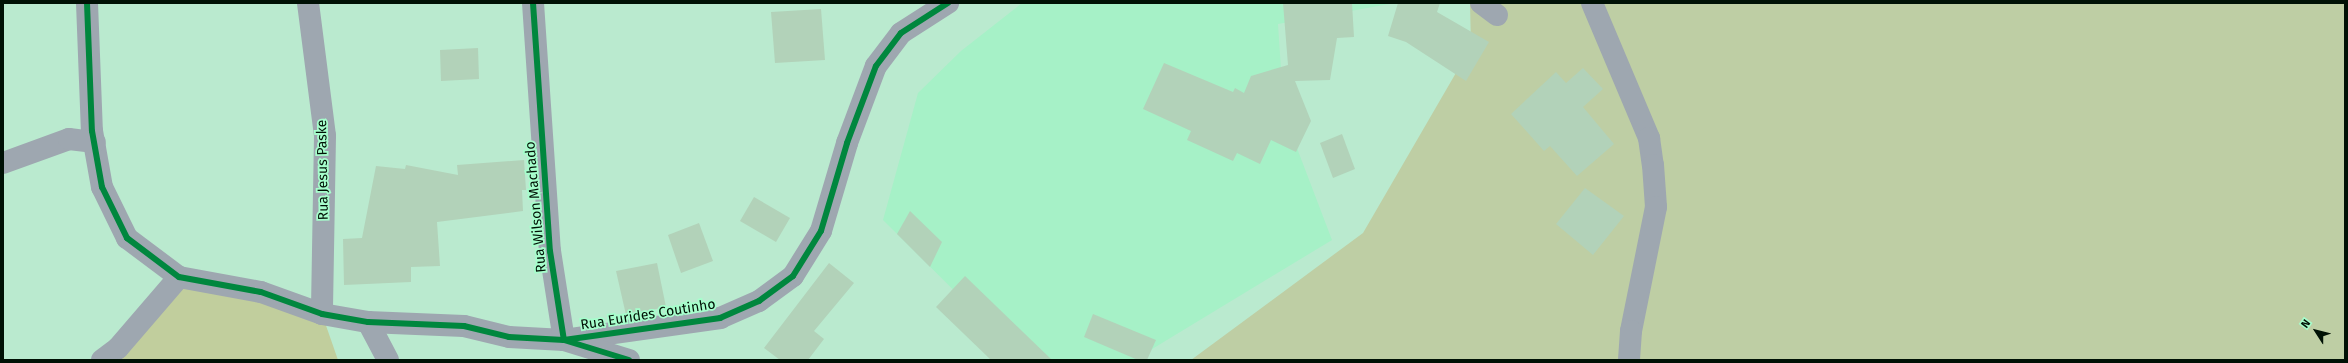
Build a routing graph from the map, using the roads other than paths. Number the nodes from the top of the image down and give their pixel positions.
1 (87, 3) edge
2 (308, 3) edge
3 (533, 3) edge
4 (948, 3) edge
5 (1592, 3) edge
6 (95, 142) junction
7 (3, 163) edge
8 (179, 277) junction
9 (322, 314) junction
10 (368, 322) junction
11 (564, 340) junction
12 (102, 360) edge
13 (388, 360) edge
14 (629, 360) edge
15 (1629, 360) edge

1 - 6 street
2 - 9 street, Rua Jesus Paske
3 - 11 street, Rua Wilson Machado
4 - 11 street, Rua Eurides Coutinho
5 - 15 street
6 - 7 street
6 - 8 street
8 - 9 street, Rua Eurides Coutinho
8 - 12 street
9 - 10 street, Rua Eurides Coutinho
10 - 11 street, Rua Eurides Coutinho
10 - 13 street
11 - 14 street

